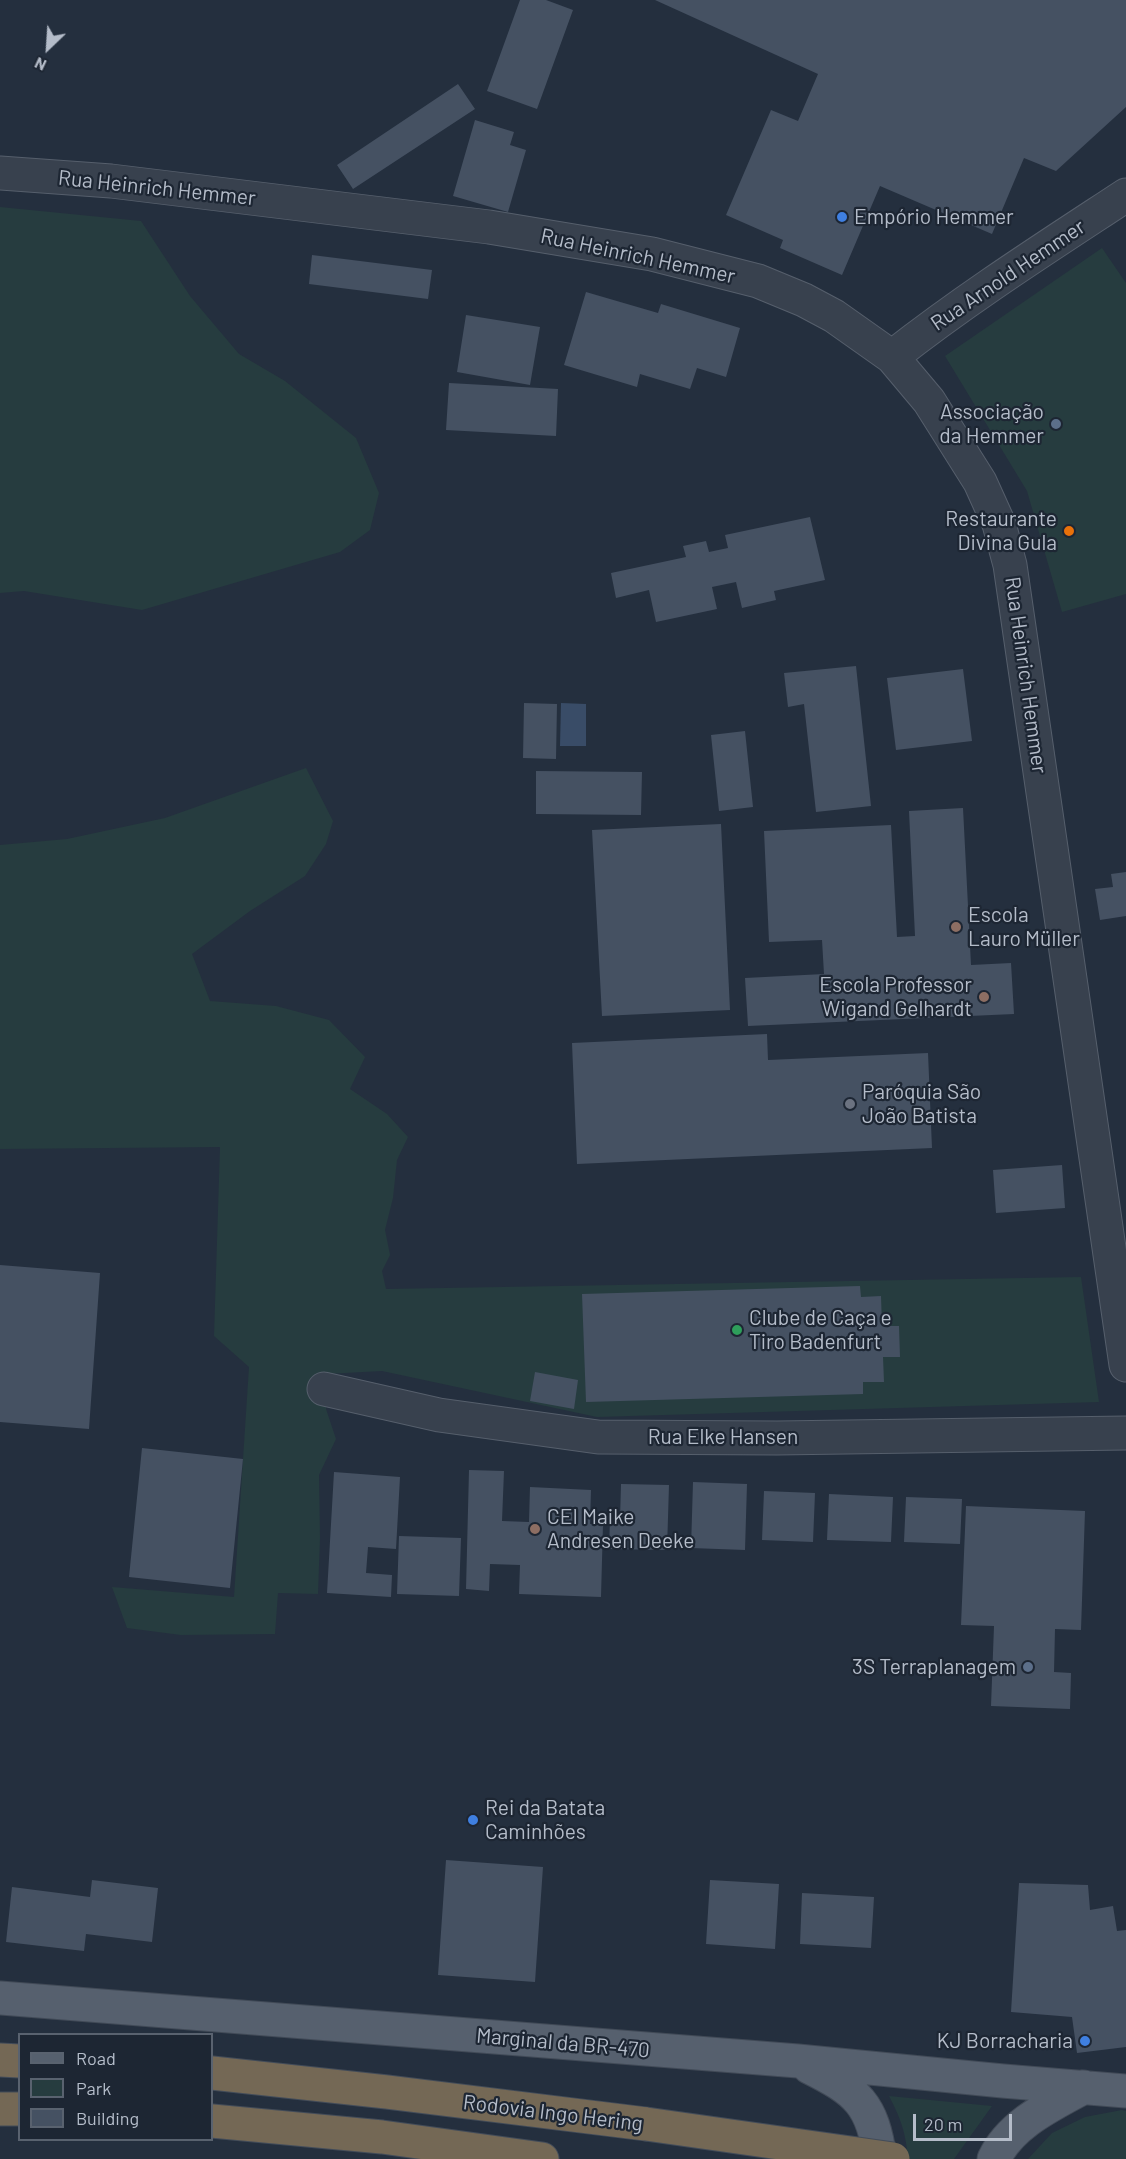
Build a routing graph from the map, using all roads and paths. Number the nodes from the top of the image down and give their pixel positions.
1 (0, 173) edge
2 (1126, 195) edge
3 (892, 357) junction
4 (1126, 1365) edge
5 (324, 1389) dead end
6 (1126, 1433) edge
7 (0, 1998) edge
8 (0, 2060) edge
9 (18, 2061) edge
10 (798, 2061) junction
11 (213, 2073) edge
12 (1084, 2086) junction
13 (1126, 2091) edge
14 (0, 2109) edge
15 (18, 2109) edge
16 (213, 2121) edge
17 (542, 2159) edge
18 (880, 2159) edge
19 (893, 2159) edge
20 (994, 2159) edge

1 - 3 street, Rua Heinrich Hemmer
2 - 3 street, Rua Arnold Hemmer
3 - 4 street, Rua Heinrich Hemmer
5 - 6 street, Rua Elke Hansen
7 - 10 main road, Marginal da BR-470
8 - 9 highway
10 - 12 main road, Marginal da BR-470
10 - 18 main road
11 - 19 highway, Rodovia Ingo Hering, bridge
12 - 13 main road, Marginal da BR-470
12 - 20 main road
14 - 15 highway
16 - 17 highway

